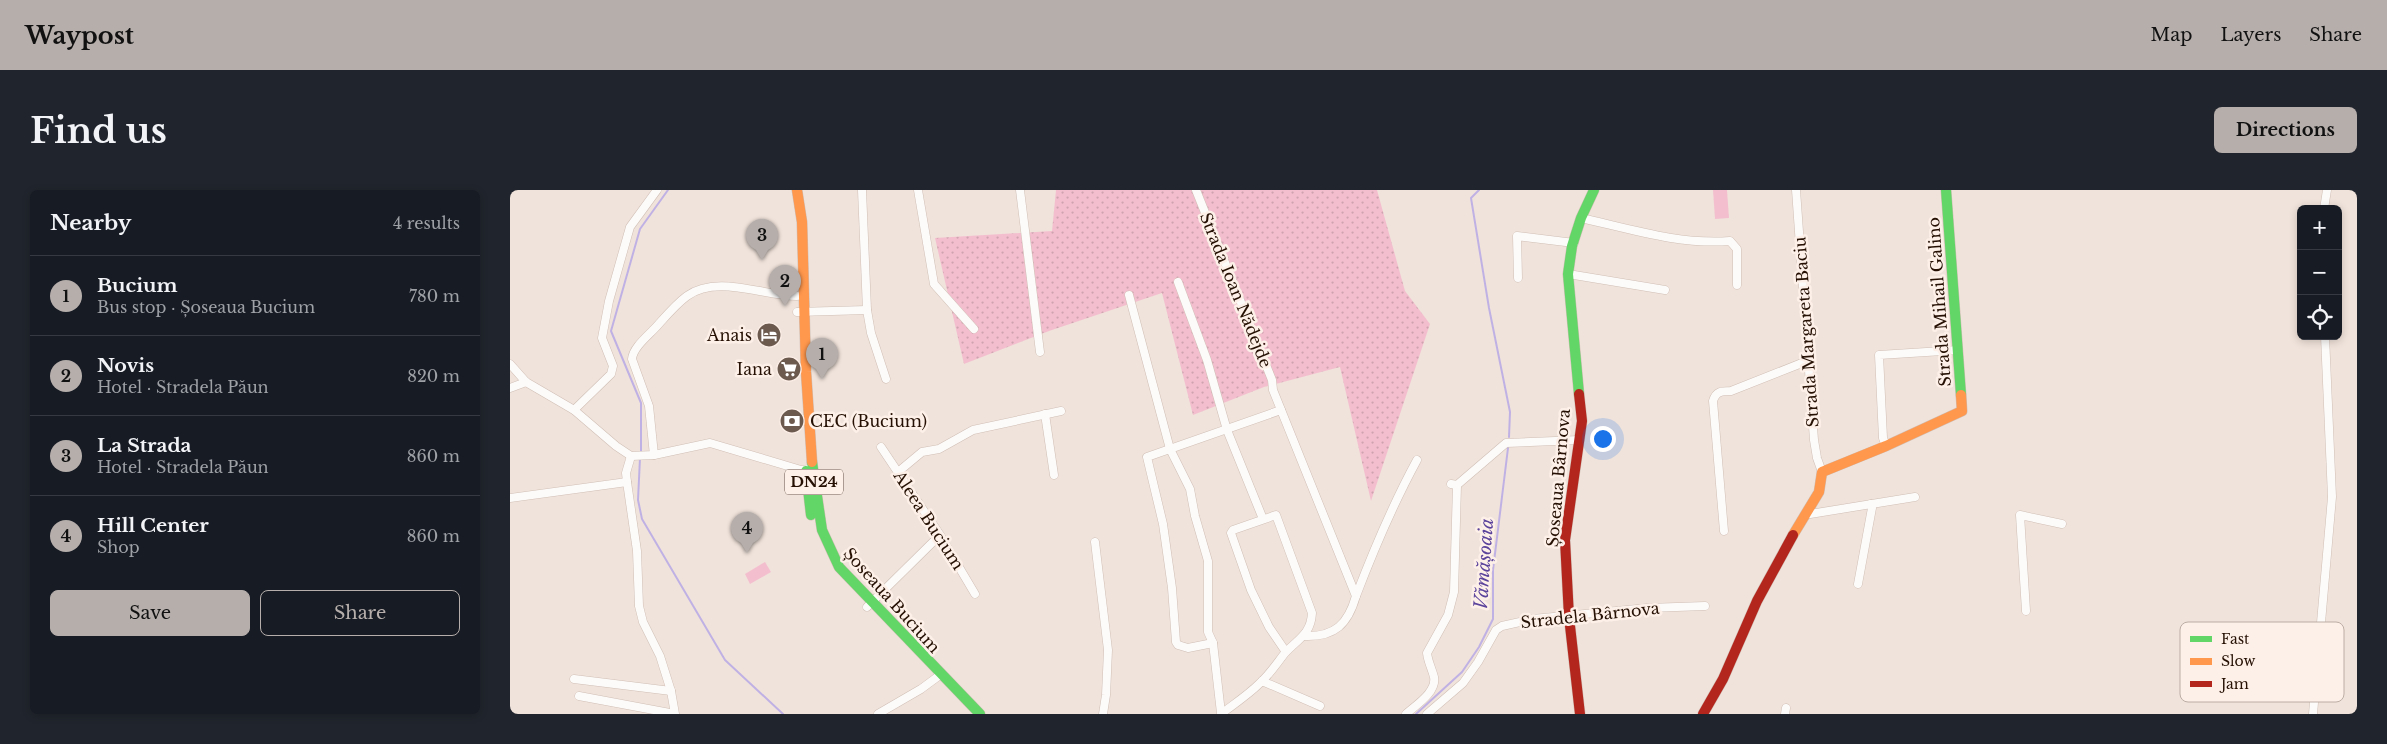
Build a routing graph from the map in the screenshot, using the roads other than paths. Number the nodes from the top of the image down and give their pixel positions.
1 (657, 190) edge
2 (790, 190) edge
3 (797, 190) edge
4 (862, 190) edge
5 (918, 190) edge
6 (1020, 190) edge
7 (1196, 190) edge
8 (1594, 190) edge
9 (1796, 190) edge
10 (1946, 190) edge
11 (2327, 190) edge
12 (2325, 205) edge
13 (1581, 218) junction
14 (1574, 243) junction
15 (1568, 274) junction
16 (1518, 278) dead end
17 (1178, 282) dead end
18 (1737, 285) dead end
19 (1664, 290) dead end
20 (1130, 295) dead end
21 (797, 296) junction
22 (867, 310) junction
23 (800, 312) junction
24 (974, 329) dead end
25 (2325, 340) edge
26 (1958, 350) junction
27 (1040, 352) dead end
28 (1807, 361) junction
29 (510, 364) edge
30 (886, 379) dead end
31 (526, 382) junction
32 (510, 388) edge
33 (574, 410) junction
34 (1281, 410) junction
35 (1061, 411) dead end
36 (1045, 414) junction
37 (1227, 430) junction
38 (1580, 440) junction
39 (1886, 446) junction
40 (880, 448) dead end
41 (1170, 449) junction
42 (654, 455) junction
43 (633, 456) junction
44 (1417, 460) dead end
45 (809, 469) junction
46 (898, 472) junction
47 (1822, 472) junction
48 (1054, 475) dead end
49 (627, 482) junction
50 (1915, 497) dead end
51 (510, 498) edge
52 (1871, 504) junction
53 (1807, 512) junction
54 (1264, 519) junction
55 (2062, 524) dead end
56 (1724, 531) dead end
57 (940, 535) junction
58 (1095, 542) dead end
59 (1858, 584) dead end
60 (975, 594) dead end
61 (1356, 596) junction
62 (869, 605) junction
63 (1705, 606) dead end
64 (2026, 612) dead end
65 (1569, 617) junction
66 (2321, 622) edge
67 (1305, 636) junction
68 (1213, 643) junction
69 (1286, 652) junction
70 (938, 677) junction
71 (574, 679) dead end
72 (1262, 681) junction
73 (671, 691) junction
74 (579, 696) dead end
75 (1320, 706) dead end
76 (675, 714) edge
77 (878, 714) edge
78 (970, 714) edge
79 (980, 714) edge
80 (1103, 714) edge
81 (1221, 714) edge
82 (1406, 714) edge
83 (1427, 714) edge
84 (1580, 714) edge
85 (1703, 714) edge

1 - 33 street
2 - 21 main road, Șoseaua Bucium / DN24
3 - 23 main road, Șoseaua Bucium / DN24
4 - 22 street
5 - 24 street
6 - 27 street
7 - 34 street, Strada Ioan Nădejde
8 - 13 main road, Șoseaua Bârnova
9 - 28 street, Strada Margareta Baciu
10 - 26 main road, Strada Mihail Galino
11 - 12 street
13 - 14 main road, Șoseaua Bârnova
13 - 18 street
14 - 15 main road, Șoseaua Bârnova
14 - 16 street
15 - 19 street
15 - 38 main road, Șoseaua Bârnova
17 - 37 street
20 - 41 street
21 - 23 main road, Șoseaua Bucium / DN24
21 - 42 street
22 - 23 street
22 - 30 street
23 - 45 main road, Șoseaua Bucium / DN24
25 - 66 street
26 - 39 main road, Strada Mihail Galino
26 - 39 street
28 - 47 street, Strada Margareta Baciu
28 - 56 street
29 - 31 street
31 - 32 street
31 - 33 street
33 - 43 street
34 - 37 street
34 - 61 street, Strada Ioan Nădejde
35 - 36 street
36 - 46 street
36 - 48 street
37 - 41 street
37 - 54 street
38 - 65 main road, Șoseaua Bârnova
38 - 82 street
39 - 47 main road
40 - 46 street, Aleea Bucium
41 - 68 street
41 - 68 street
42 - 43 street
42 - 45 street
43 - 49 street
44 - 61 street
45 - 62 main road, Șoseaua Bucium / DN24
46 - 57 street, Aleea Bucium
47 - 53 main road
49 - 51 street
49 - 73 street
50 - 52 street
52 - 53 street
52 - 59 street
53 - 85 main road
54 - 67 street
54 - 69 street
55 - 64 street
57 - 60 street, Aleea Bucium
57 - 62 street
58 - 80 street
61 - 67 street
62 - 70 main road, Șoseaua Bucium / DN24
63 - 65 street, Stradela Bârnova
65 - 83 street, Stradela Bârnova
65 - 84 main road, Șoseaua Bârnova
67 - 69 street
68 - 81 street
69 - 72 street
70 - 77 street
70 - 78 main road, Șoseaua Bucium / DN24
70 - 79 main road, Șoseaua Bucium / DN24
71 - 73 street
72 - 75 street
72 - 81 street
73 - 76 street
74 - 76 street

